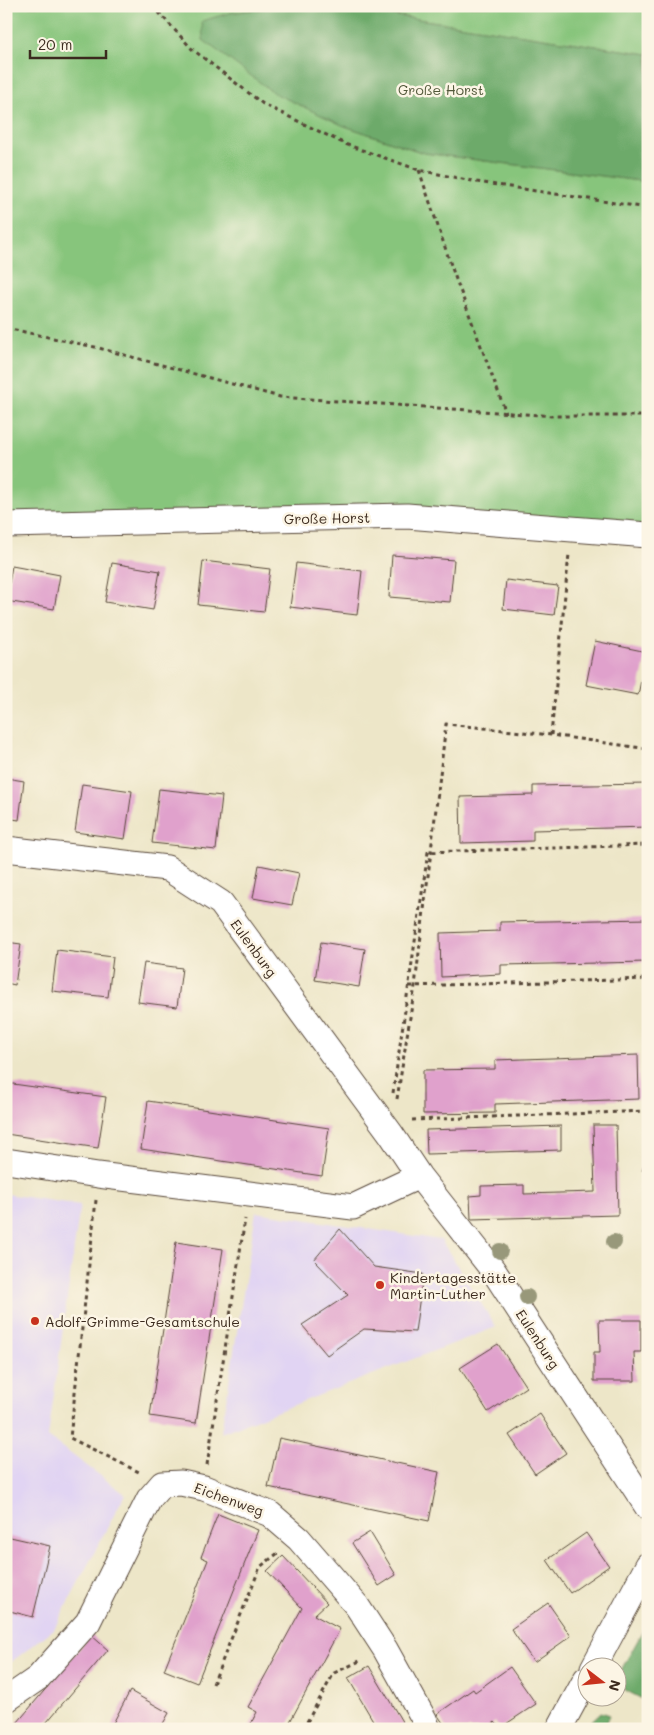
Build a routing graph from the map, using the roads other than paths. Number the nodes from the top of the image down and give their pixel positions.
1 (6, 525) edge
2 (648, 535) edge
3 (6, 849) edge
4 (6, 1161) edge
5 (418, 1176) junction
6 (648, 1508) edge
7 (648, 1565) edge
8 (598, 1658) edge
9 (576, 1698) edge
10 (6, 1700) edge
11 (428, 1729) edge
12 (559, 1729) edge

1 - 2 street, Große Horst
3 - 5 street, Eulenburg
4 - 5 street
5 - 6 street, Eulenburg
7 - 8 street
9 - 12 street
10 - 11 street, Eichenweg

